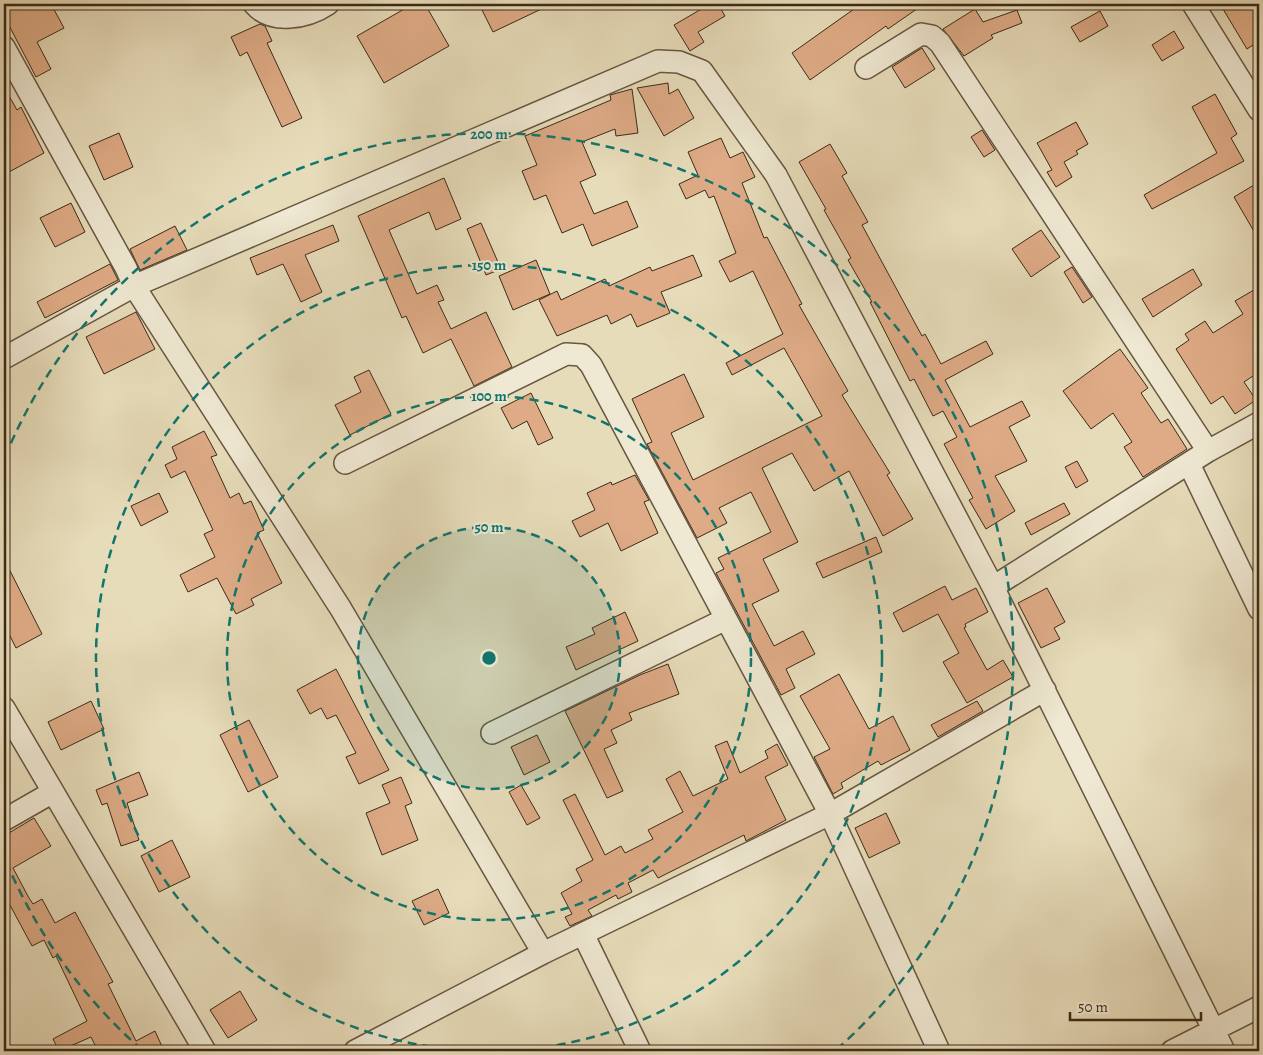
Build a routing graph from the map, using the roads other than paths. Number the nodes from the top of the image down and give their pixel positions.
1 (254, 4) edge
2 (328, 4) edge
3 (1193, 4) edge
4 (4, 46) edge
5 (866, 68) dead end
6 (1259, 110) edge
7 (134, 286) junction
8 (4, 358) edge
9 (1259, 422) edge
10 (1208, 451) junction
11 (345, 463) dead end
12 (1189, 464) junction
13 (993, 587) junction
14 (1259, 608) edge
15 (726, 619) junction
16 (1045, 690) junction
17 (4, 708) edge
18 (492, 733) dead end
19 (53, 792) junction
20 (830, 814) junction
21 (4, 820) edge
22 (583, 934) junction
23 (543, 953) junction
24 (1259, 1007) edge
25 (1214, 1031) junction
26 (205, 1051) edge
27 (355, 1051) edge
28 (640, 1051) edge
29 (939, 1051) edge
30 (1172, 1051) edge
31 (1224, 1051) edge

1 - 2 street
3 - 6 street
4 - 7 street
5 - 10 street
7 - 8 street
7 - 13 street
7 - 23 street
9 - 10 street
10 - 12 street
11 - 15 street
12 - 13 street
12 - 14 street
13 - 16 street
15 - 18 street
15 - 20 street
16 - 20 street
16 - 25 street
17 - 19 street
19 - 21 street
19 - 26 street
20 - 22 street
20 - 29 street
22 - 23 street
22 - 28 street
23 - 27 street
24 - 25 street
25 - 30 street
25 - 31 street

